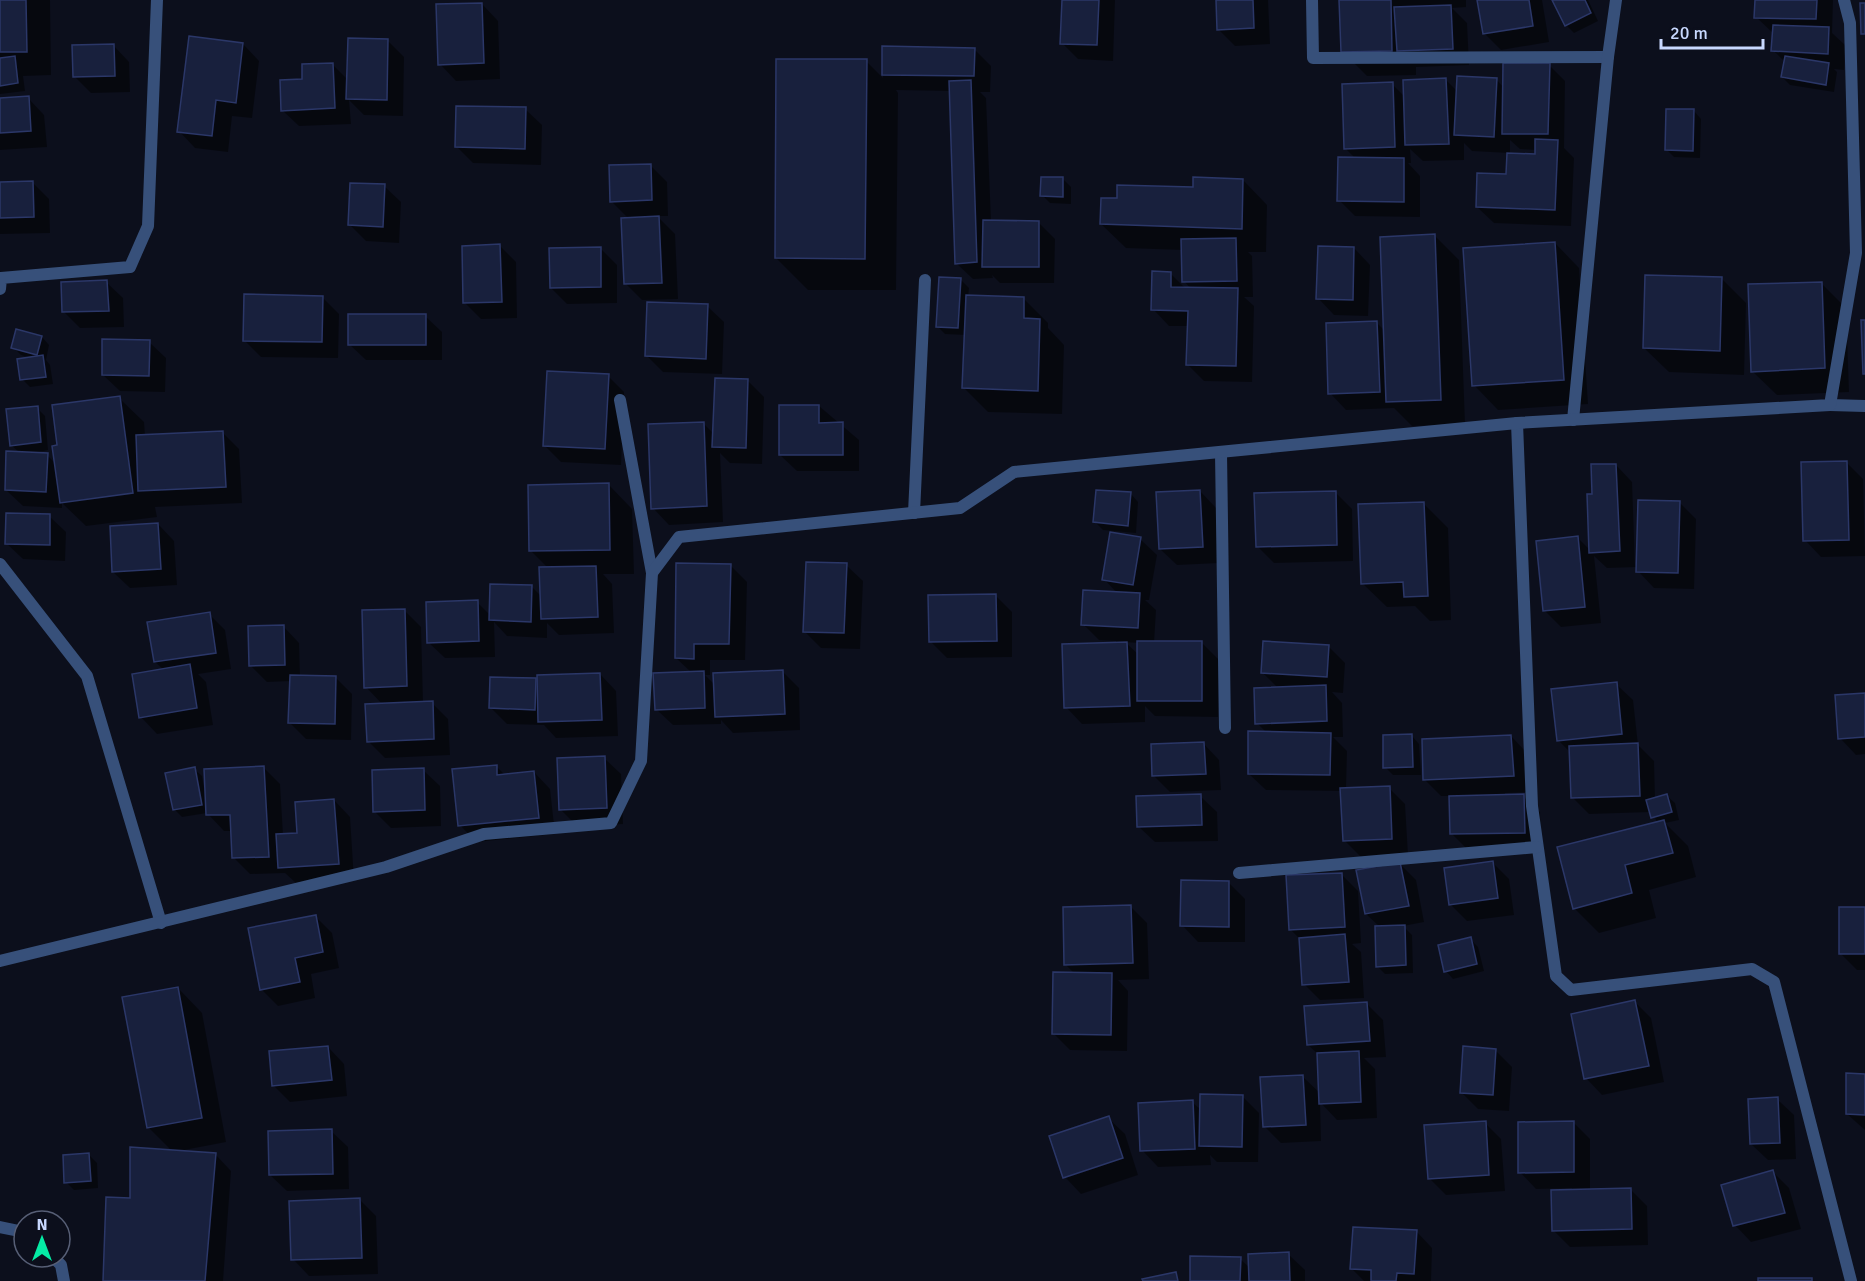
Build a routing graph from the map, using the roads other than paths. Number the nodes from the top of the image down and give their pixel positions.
1 (158, 0) edge
2 (1312, 0) edge
3 (1616, 0) edge
4 (1844, 0) edge
5 (1608, 57) junction
6 (925, 280) dead end
7 (0, 289) edge
8 (620, 400) dead end
9 (1830, 405) junction
10 (1865, 406) edge
11 (1573, 420) junction
12 (1517, 423) junction
13 (1221, 453) junction
14 (914, 513) junction
15 (0, 564) edge
16 (652, 573) junction
17 (1225, 728) dead end
18 (1538, 847) junction
19 (1239, 873) dead end
20 (161, 923) junction
21 (0, 961) edge
22 (1851, 1281) edge

1 - 7 street
2 - 5 street
3 - 5 street
4 - 9 street
5 - 11 street
6 - 14 street
8 - 16 street
9 - 10 street
9 - 11 street
11 - 12 street
12 - 13 street
12 - 18 street
13 - 14 street
13 - 17 street
14 - 16 street
15 - 20 street
16 - 20 street
18 - 19 street
18 - 22 street
20 - 21 street

